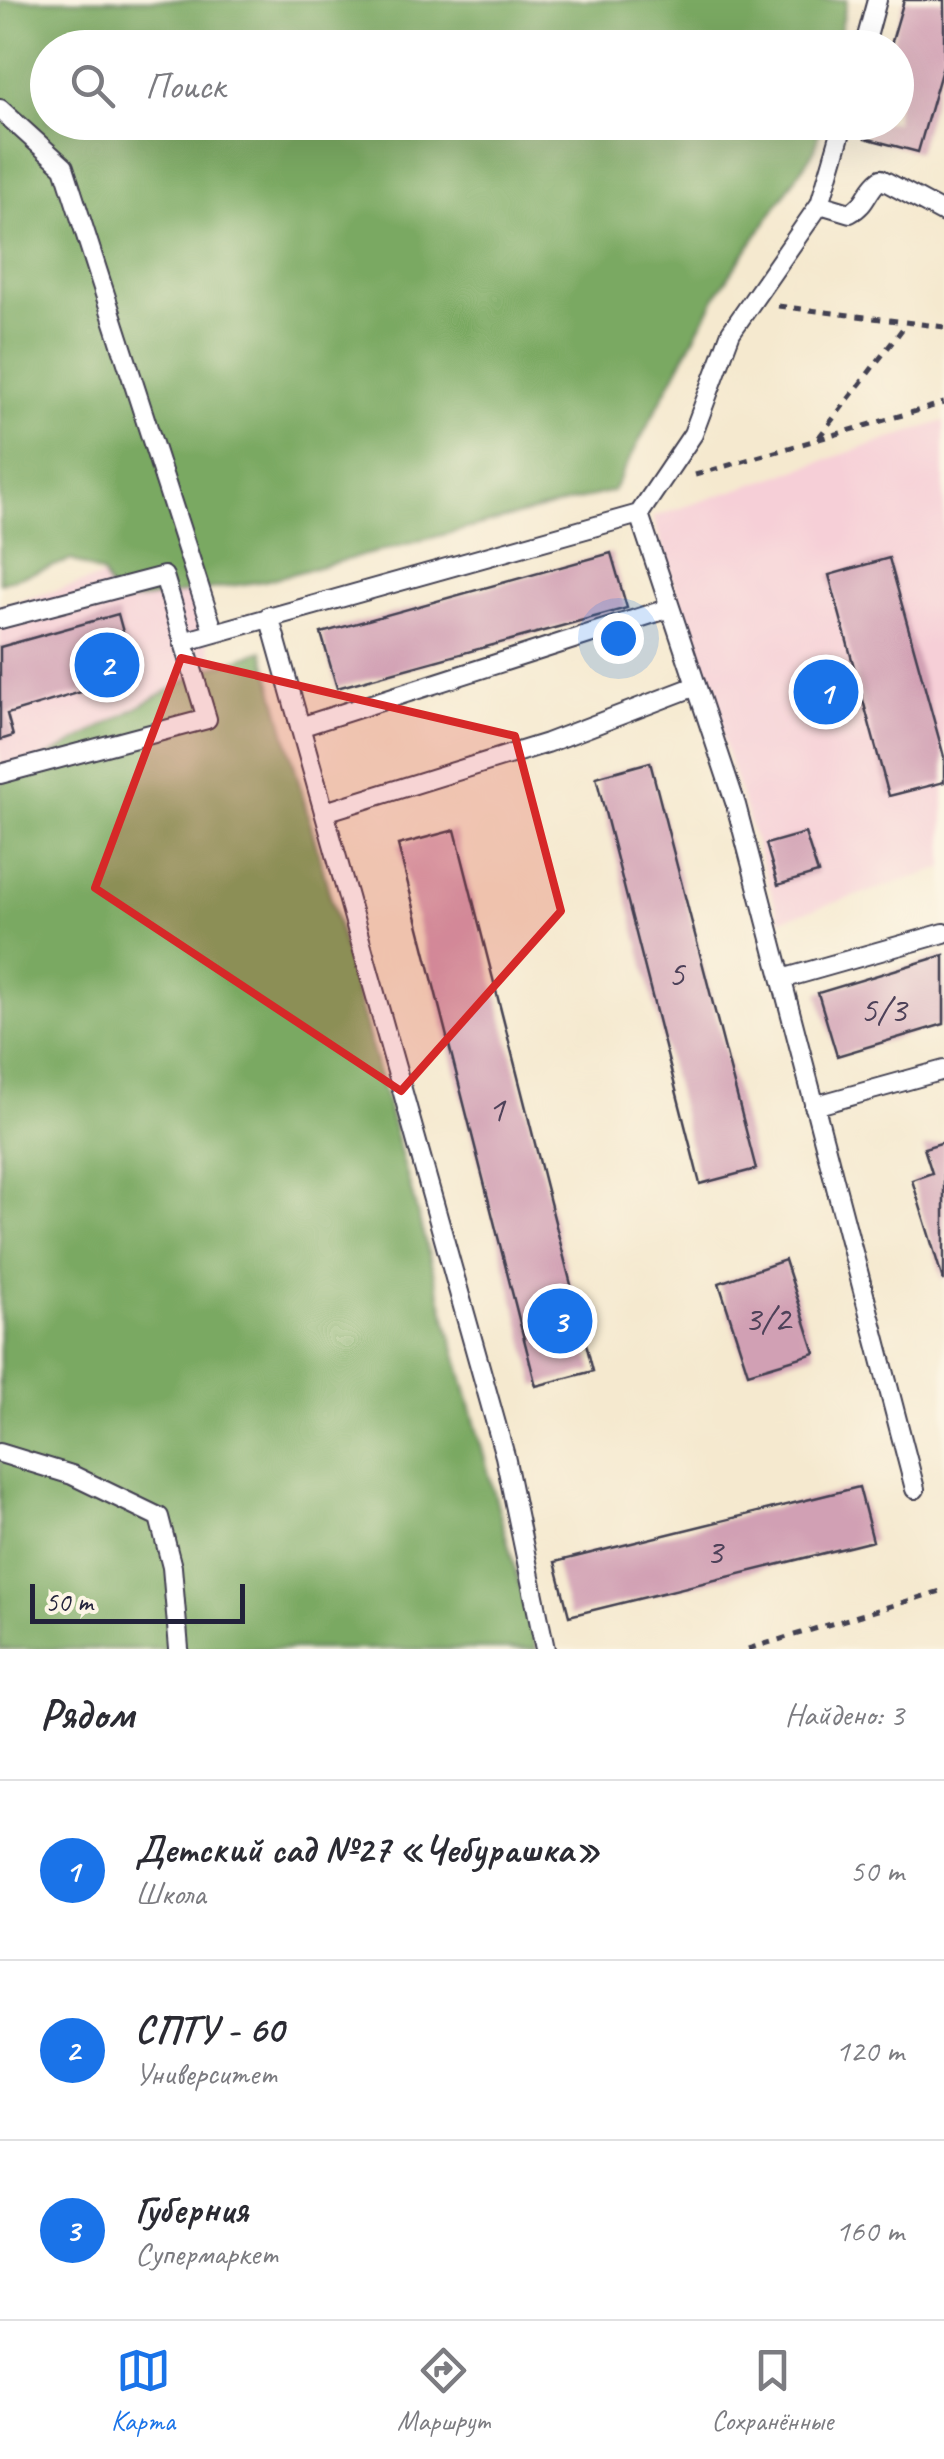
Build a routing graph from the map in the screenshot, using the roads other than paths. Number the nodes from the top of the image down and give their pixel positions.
1 (877, 0) edge
2 (869, 30) edge
3 (0, 109) edge
4 (30, 136) edge
5 (34, 140) edge
6 (839, 140) edge
7 (820, 204) junction
8 (944, 213) edge
9 (639, 514) junction
10 (670, 608) junction
11 (269, 616) junction
12 (0, 619) edge
13 (214, 632) junction
14 (183, 642) junction
15 (696, 686) junction
16 (300, 728) junction
17 (0, 774) edge
18 (325, 812) junction
19 (944, 933) edge
20 (782, 979) junction
21 (944, 1070) edge
22 (814, 1106) junction
23 (0, 1453) edge
24 (915, 1489) dead end
25 (179, 1649) edge
26 (545, 1649) edge

1 - 2 lane
3 - 4 lane
5 - 13 lane
6 - 7 lane
7 - 8 lane
7 - 9 lane
9 - 10 lane
9 - 11 lane
10 - 15 lane
10 - 16 lane
11 - 13 lane
11 - 16 lane
12 - 14 lane
13 - 14 lane
14 - 17 lane
15 - 18 lane
15 - 20 lane
16 - 18 lane
18 - 26 lane
19 - 20 lane
20 - 22 lane
21 - 22 lane
22 - 24 lane
23 - 25 lane

